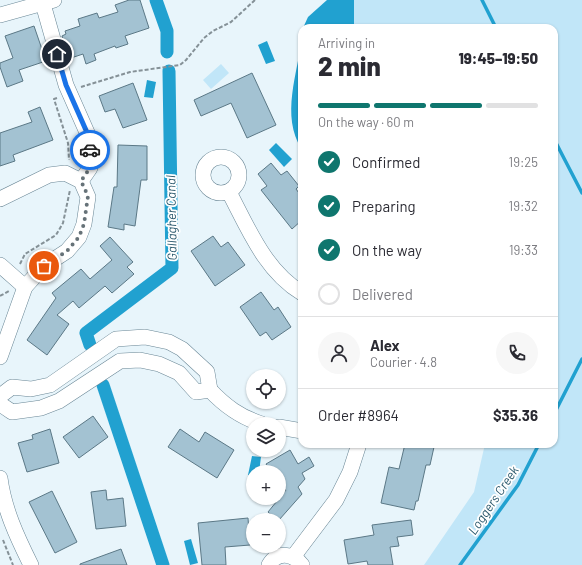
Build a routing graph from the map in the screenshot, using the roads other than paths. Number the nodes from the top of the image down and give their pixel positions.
1 (48, 2) edge
2 (0, 15) edge
3 (76, 184) junction
4 (229, 192) dead end
5 (0, 199) edge
6 (0, 265) edge
7 (25, 287) junction
8 (298, 291) edge
9 (0, 357) edge
10 (210, 390) junction
11 (0, 396) edge
12 (0, 404) edge
13 (246, 418) edge
14 (286, 428) edge
15 (298, 430) edge
16 (359, 448) edge
17 (0, 478) edge
18 (297, 561) edge
19 (31, 565) edge
20 (269, 565) edge

1 - 2 street
1 - 3 street
3 - 5 street
3 - 7 street
4 - 8 street
6 - 7 street
7 - 9 street
10 - 11 street
10 - 12 street
10 - 13 street
14 - 15 street
16 - 18 street
17 - 19 street
18 - 20 street

